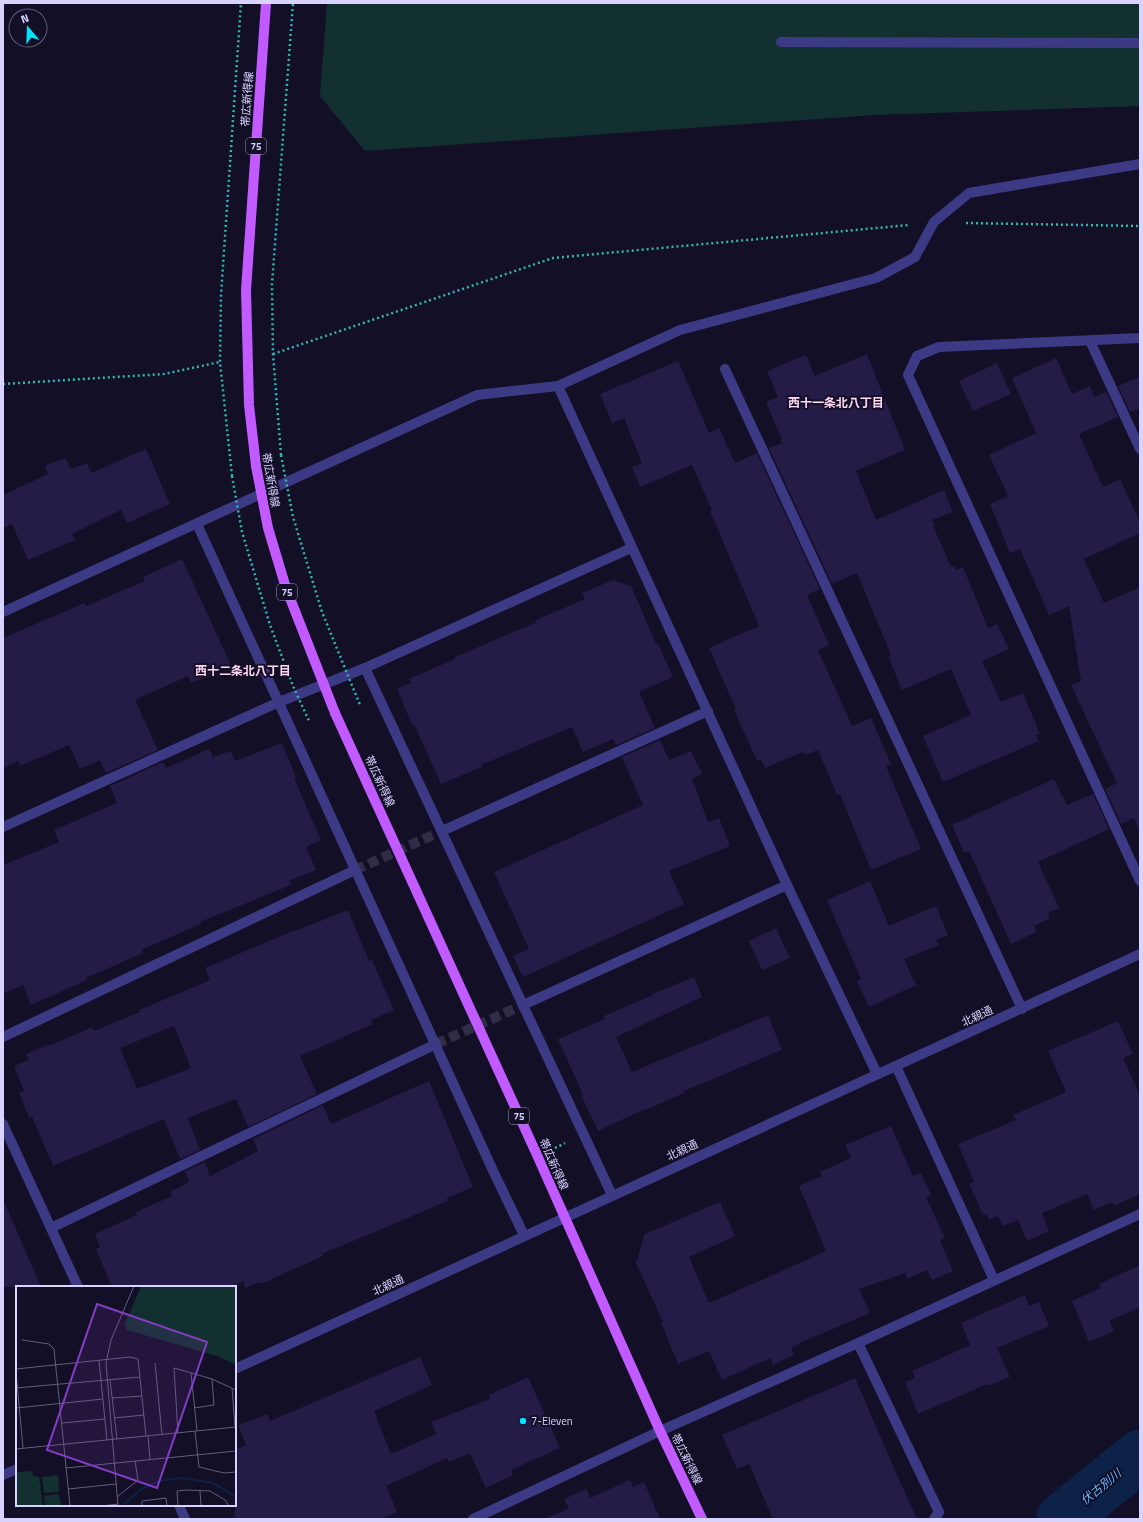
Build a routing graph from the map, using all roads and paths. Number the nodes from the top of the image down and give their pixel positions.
1 (242, 3) edge
2 (266, 3) edge
3 (292, 3) edge
4 (781, 42) dead end
5 (1140, 43) edge
6 (1140, 164) edge
7 (934, 222) junction
8 (1140, 226) edge
9 (1140, 338) edge
10 (1090, 341) junction
11 (273, 354) junction
12 (220, 362) junction
13 (725, 368) dead end
14 (3, 384) edge
15 (558, 386) junction
16 (1140, 449) edge
17 (197, 524) junction
18 (631, 548) junction
19 (3, 612) edge
20 (365, 668) junction
21 (279, 702) junction
22 (360, 705) dead end
23 (708, 711) junction
24 (310, 723) dead end
25 (3, 827) edge
26 (442, 831) junction
27 (355, 870) junction
28 (1140, 881) edge
29 (786, 886) junction
30 (1140, 954) edge
31 (523, 1005) junction
32 (1022, 1009) junction
33 (3, 1037) edge
34 (436, 1044) junction
35 (896, 1066) junction
36 (877, 1074) junction
37 (3, 1124) edge
38 (612, 1195) junction
39 (1140, 1214) edge
40 (564, 1217) junction
41 (51, 1228) junction
42 (524, 1235) junction
43 (994, 1280) junction
44 (78, 1286) edge
45 (858, 1343) junction
46 (236, 1369) edge
47 (660, 1431) junction
48 (16, 1470) edge
49 (3, 1476) edge
50 (179, 1506) edge
51 (185, 1519) edge
52 (474, 1519) edge
53 (702, 1519) edge
54 (934, 1519) edge

1 - 12 path
2 - 40 main road, 帯広新得線 / 75, bridge
3 - 11 path
4 - 5 street
6 - 7 street
7 - 8 path
7 - 11 path
7 - 15 street
9 - 10 street
10 - 16 street
10 - 28 street
11 - 22 path, bridge
12 - 14 path
12 - 24 path, bridge
13 - 32 street
15 - 17 street
15 - 18 street
17 - 19 street
17 - 21 street
18 - 20 street
18 - 23 street
20 - 21 street
20 - 26 street
21 - 25 street
21 - 27 street
23 - 26 street
23 - 29 street
26 - 31 street
27 - 33 street
27 - 34 street
29 - 31 street
29 - 36 street
30 - 32 street, 北親通
31 - 38 street
32 - 35 street, 北親通
34 - 41 street
34 - 42 street
35 - 36 street, 北親通
35 - 43 street
36 - 38 street, 北親通
37 - 41 street
38 - 40 street, 北親通
39 - 43 street
40 - 42 street, 北親通
40 - 47 main road, 帯広新得線 / 75
41 - 44 street
42 - 46 street, 北親通
43 - 45 street
45 - 47 street
45 - 54 street
47 - 52 street
47 - 53 main road, 帯広新得線 / 75
48 - 49 street
50 - 51 street

